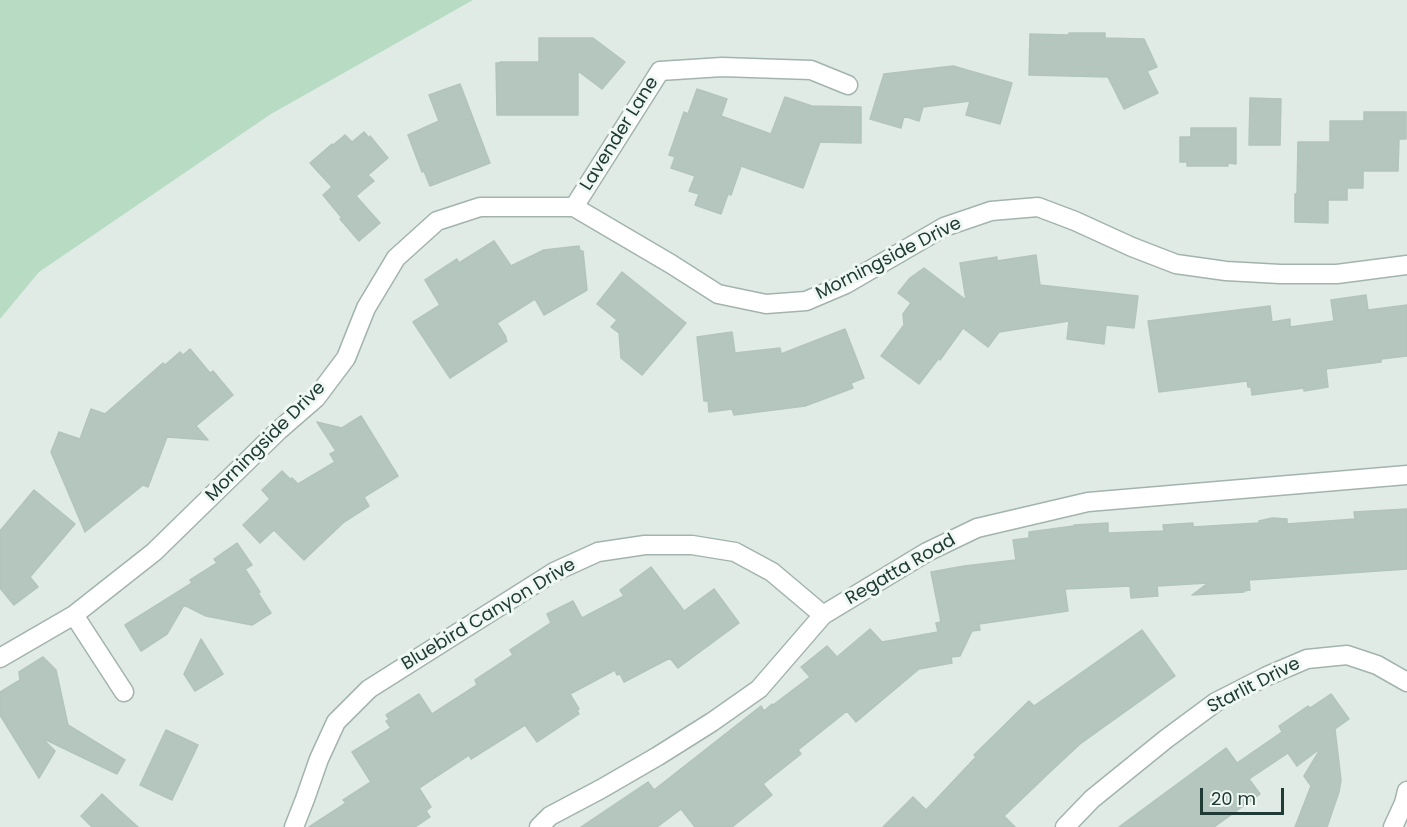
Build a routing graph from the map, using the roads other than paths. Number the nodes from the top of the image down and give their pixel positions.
1 (848, 84) dead end
2 (574, 207) junction
3 (1407, 265) edge
4 (1407, 475) edge
5 (74, 615) junction
6 (823, 615) junction
7 (0, 658) edge
8 (1407, 682) edge
9 (124, 692) dead end
10 (1407, 791) edge
11 (294, 827) edge
12 (539, 827) edge
13 (1065, 827) edge
14 (1394, 827) edge

1 - 2 street, Lavender Lane
2 - 3 street, Morningside Drive
2 - 5 street, Morningside Drive
4 - 6 street, Regatta Road
5 - 7 street, Morningside Drive
5 - 9 street
6 - 11 street, Bluebird Canyon Drive
6 - 12 street, Regatta Road
8 - 13 street, Starlit Drive
10 - 14 street

